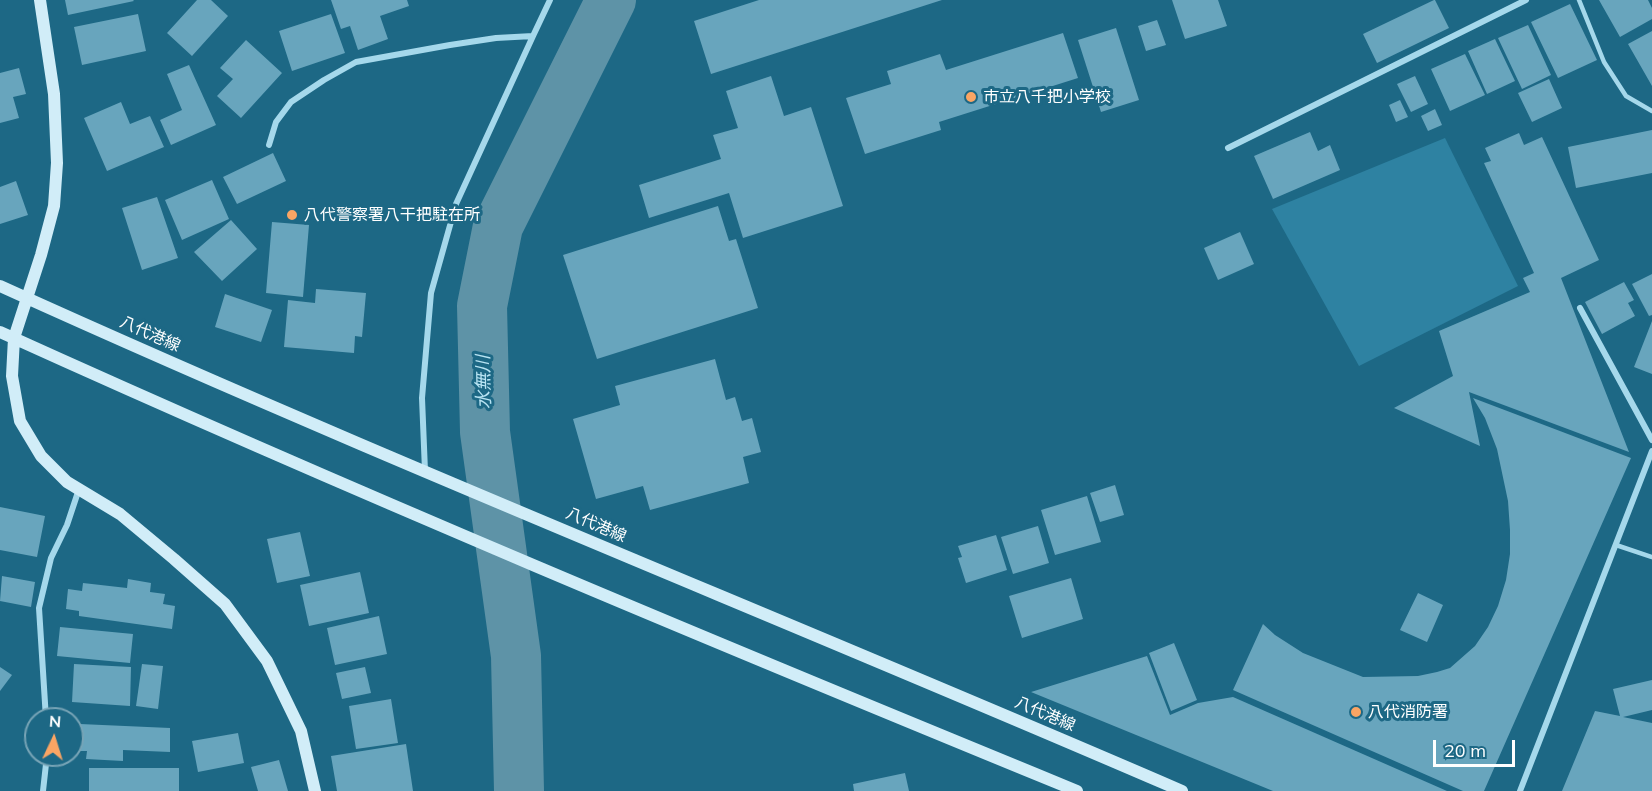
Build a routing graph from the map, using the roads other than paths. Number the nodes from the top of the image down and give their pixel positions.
1 (40, 0) edge
2 (550, 0) edge
3 (1527, 0) edge
4 (1579, 0) edge
5 (533, 36) junction
6 (1652, 111) edge
7 (268, 145) dead end
8 (1228, 148) dead end
9 (0, 286) edge
10 (26, 298) junction
11 (1580, 308) dead end
12 (0, 332) edge
13 (14, 338) junction
14 (1652, 440) edge
15 (1652, 451) edge
16 (425, 471) junction
17 (79, 489) junction
18 (1616, 545) junction
19 (1652, 557) edge
20 (45, 707) edge
21 (46, 767) edge
22 (43, 791) edge
23 (315, 791) edge
24 (1077, 791) edge
25 (1182, 791) edge
26 (1520, 791) edge

1 - 10 main road
2 - 5 street
3 - 8 street
4 - 6 lane
5 - 7 street
5 - 16 street
9 - 10 main road, 八代港線
10 - 13 main road
10 - 16 main road, 八代港線
11 - 14 street
12 - 13 main road
13 - 17 main road
13 - 24 main road
15 - 18 street
16 - 25 main road, 八代港線
17 - 20 street
17 - 23 main road
18 - 19 lane
18 - 26 street
21 - 22 street

